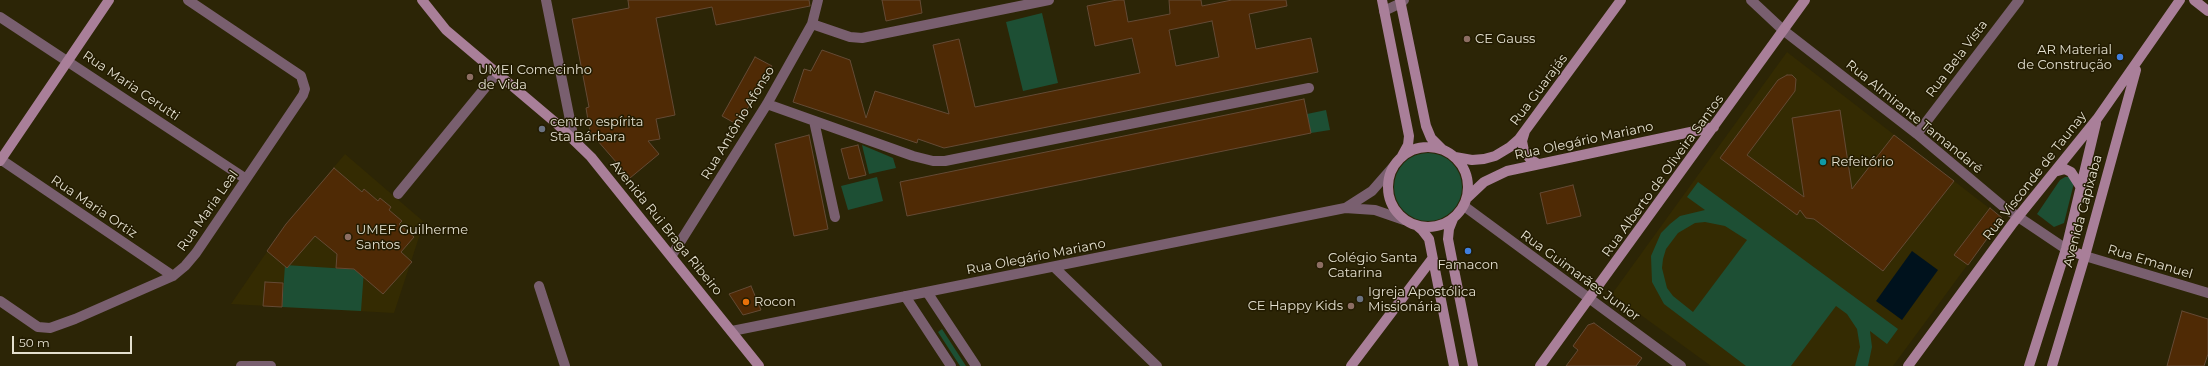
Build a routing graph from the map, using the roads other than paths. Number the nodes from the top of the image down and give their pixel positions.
1 (109, 0) edge
2 (188, 0) edge
3 (422, 0) edge
4 (546, 0) edge
5 (818, 0) edge
6 (1049, 0) edge
7 (1382, 0) edge
8 (1621, 0) edge
9 (1751, 0) edge
10 (1805, 0) edge
11 (2019, 0) edge
12 (2180, 0) edge
13 (2194, 0) edge
14 (1402, 1) edge
15 (1384, 11) junction
16 (2208, 11) edge
17 (0, 17) edge
18 (812, 24) junction
19 (1783, 30) junction
20 (68, 60) junction
21 (2138, 61) junction
22 (498, 72) junction
23 (1309, 88) dead end
24 (767, 104) junction
25 (2097, 119) junction
26 (814, 121) junction
27 (1714, 128) junction
28 (1524, 131) junction
29 (1917, 134) junction
30 (574, 140) junction
31 (1444, 150) junction
32 (1401, 157) junction
33 (1455, 157) junction
34 (0, 160) edge
35 (1538, 164) junction
36 (1393, 167) junction
37 (2054, 172) junction
38 (246, 179) junction
39 (2080, 186) junction
40 (398, 194) dead end
41 (1466, 202) junction
42 (1345, 208) junction
43 (835, 217) dead end
44 (2018, 218) junction
45 (1453, 219) junction
46 (1404, 220) junction
47 (1416, 225) junction
48 (2066, 250) junction
49 (672, 255) junction
50 (2085, 256) junction
51 (1432, 259) junction
52 (1054, 267) junction
53 (173, 276) junction
54 (539, 286) dead end
55 (928, 292) junction
56 (2208, 293) edge
57 (905, 296) junction
58 (1590, 299) junction
59 (0, 301) edge
60 (732, 332) junction
61 (241, 366) edge
62 (271, 366) edge
63 (564, 366) edge
64 (759, 366) edge
65 (951, 366) edge
66 (976, 366) edge
67 (1157, 366) edge
68 (1351, 366) edge
69 (1454, 366) edge
70 (1473, 366) edge
71 (1540, 366) edge
72 (1681, 366) edge
73 (1908, 366) edge
74 (2029, 366) edge
75 (2052, 366) edge

1 - 20 main road
2 - 38 street, Rua Maria Leal
3 - 22 main road, Avenida Rui Braga Ribeiro
4 - 30 street
5 - 18 street, Rua Antônio Afonso
6 - 18 street
7 - 15 main road
8 - 28 main road, Rua Guarajás
9 - 19 street, Rua Almirante Tamandaré
10 - 19 main road, Rua Alberto de Oliveira Santos
11 - 29 street, Rua Bela Vista
12 - 21 main road, Rua Visconde de Taunay
13 - 16 main road
14 - 15 street
14 - 31 main road
15 - 32 main road
17 - 20 street, Rua Maria Cerutti
18 - 24 street, Rua Antônio Afonso
19 - 27 main road, Rua Alberto de Oliveira Santos
19 - 29 street, Rua Almirante Tamandaré
20 - 34 main road
20 - 38 street, Rua Maria Cerutti
21 - 25 main road, Rua Visconde de Taunay
21 - 50 main road, Avenida Capixaba
22 - 30 main road, Avenida Rui Braga Ribeiro
22 - 40 street
23 - 26 street
24 - 26 street
24 - 49 street, Rua Antônio Afonso
25 - 37 main road, Rua Visconde de Taunay
25 - 39 main road, Avenida Capixaba
26 - 43 street
27 - 35 main road, Rua Olegário Mariano
27 - 58 main road, Rua Alberto de Oliveira Santos
28 - 33 main road, Rua Guarajás
28 - 35 main road
29 - 44 street, Rua Almirante Tamandaré
30 - 49 main road, Avenida Rui Braga Ribeiro
31 - 32 main road
31 - 33 main road
32 - 36 main road
33 - 41 main road
34 - 53 street, Rua Maria Ortiz
35 - 41 main road, Rua Olegário Mariano
36 - 42 street, Rua Olegário Mariano
36 - 46 main road
37 - 39 main road
37 - 44 main road, Rua Visconde de Taunay
38 - 53 street, Rua Maria Leal
39 - 48 main road, Avenida Capixaba
41 - 45 main road
41 - 58 street, Rua Guimarães Junior
42 - 46 street, Rua Olegário Mariano
42 - 52 street, Rua Olegário Mariano
44 - 48 street, Rua Almirante Tamandaré
44 - 73 main road, Rua Visconde de Taunay
45 - 47 main road
45 - 70 main road
46 - 47 main road
47 - 51 main road
48 - 50 main road
48 - 74 main road, Avenida Capixaba
49 - 60 main road, Avenida Rui Braga Ribeiro
50 - 56 street, Rua Emanuel
50 - 75 main road, Avenida Capixaba
51 - 68 main road
51 - 69 main road
52 - 55 street, Rua Olegário Mariano
52 - 67 street
53 - 59 street, Rua Maria Leal
54 - 63 street
55 - 57 street, Rua Olegário Mariano
55 - 66 street
57 - 60 street, Rua Olegário Mariano
57 - 65 street
58 - 71 main road, Rua Alberto de Oliveira Santos
58 - 72 street, Rua Guimarães Junior
60 - 64 main road, Avenida Rui Braga Ribeiro
61 - 62 street

